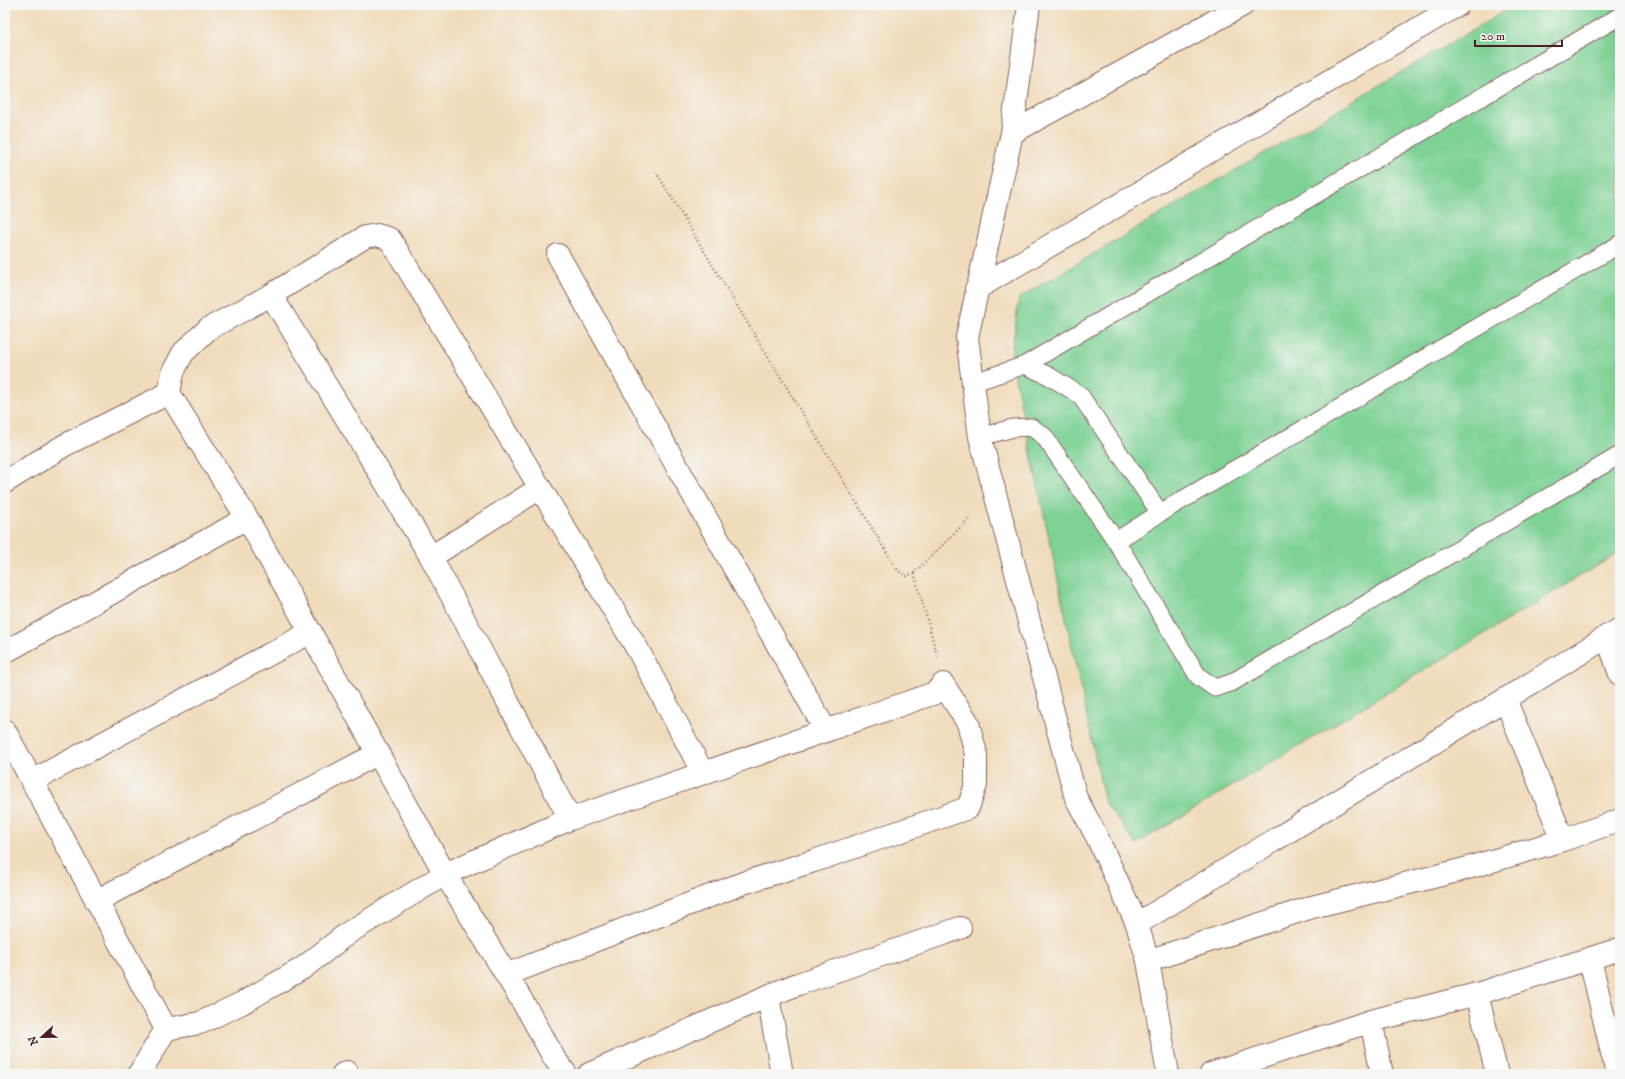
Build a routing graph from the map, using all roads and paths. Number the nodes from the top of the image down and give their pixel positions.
1 (1029, 5) edge
2 (1243, 5) edge
3 (1458, 5) edge
4 (1620, 16) edge
5 (1012, 133) junction
6 (656, 172) dead end
7 (1620, 244) edge
8 (558, 255) dead end
9 (976, 289) junction
10 (271, 295) junction
11 (1025, 365) junction
12 (972, 383) junction
13 (169, 393) junction
14 (980, 437) junction
15 (1620, 455) edge
16 (5, 482) edge
17 (540, 488) junction
18 (994, 493) junction
19 (1160, 514) junction
20 (247, 518) junction
21 (1116, 541) junction
22 (431, 557) junction
23 (914, 573) junction
24 (311, 632) junction
25 (1614, 633) edge
26 (5, 652) edge
27 (1620, 674) edge
28 (943, 684) junction
29 (1504, 699) junction
30 (5, 731) edge
31 (826, 731) junction
32 (379, 753) junction
33 (703, 773) junction
34 (32, 781) junction
35 (570, 819) junction
36 (1620, 820) edge
37 (1563, 840) junction
38 (445, 874) junction
39 (96, 901) junction
40 (1137, 924) junction
41 (960, 928) dead end
42 (1620, 950) edge
43 (1590, 959) junction
44 (1148, 962) junction
45 (506, 975) junction
46 (1477, 994) junction
47 (768, 996) junction
48 (1371, 1021) junction
49 (166, 1029) junction
50 (139, 1074) edge
51 (566, 1074) edge
52 (589, 1074) edge
53 (782, 1074) edge
54 (1168, 1074) edge
55 (1211, 1074) edge
56 (1382, 1074) edge
57 (1497, 1074) edge
58 (1617, 1074) edge

1 - 5 street
2 - 5 street
3 - 9 street
4 - 11 lane
5 - 9 street
6 - 23 path
7 - 19 lane
8 - 31 street
9 - 12 street
10 - 13 street
10 - 17 street
10 - 22 street
11 - 12 lane
11 - 19 lane
12 - 14 street
13 - 16 street
13 - 20 street
14 - 18 street
14 - 21 lane
15 - 21 lane
17 - 22 street
17 - 33 street
18 - 23 path
18 - 40 street
19 - 21 lane
20 - 24 street
20 - 26 street
22 - 35 street
23 - 28 path
24 - 32 street
24 - 34 street
25 - 27 street
25 - 29 street
28 - 31 street
28 - 45 street
29 - 37 street
29 - 40 street
30 - 34 street
31 - 33 street
32 - 38 street
32 - 39 street
33 - 35 street
34 - 39 street
35 - 38 street
36 - 37 street
37 - 44 street
38 - 45 street
38 - 49 street
39 - 49 street
40 - 44 street
41 - 47 street
42 - 43 street
43 - 46 street
43 - 58 street
44 - 54 street
45 - 51 street
46 - 48 street
46 - 57 street
47 - 52 street
47 - 53 street
48 - 55 street
48 - 56 street
49 - 50 street

